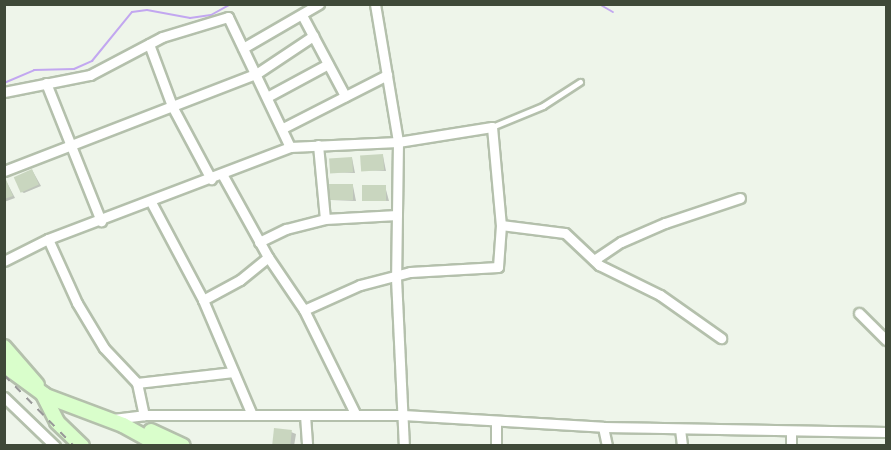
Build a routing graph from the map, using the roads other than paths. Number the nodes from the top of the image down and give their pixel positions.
1 (319, 4) edge
2 (375, 4) edge
3 (302, 15) junction
4 (313, 36) junction
5 (149, 44) junction
6 (243, 48) junction
7 (328, 64) junction
8 (256, 74) junction
9 (387, 75) junction
10 (580, 82) dead end
11 (46, 83) junction
12 (4, 92) edge
13 (345, 96) junction
14 (267, 97) junction
15 (172, 106) junction
16 (492, 127) junction
17 (283, 128) junction
18 (398, 142) junction
19 (318, 145) junction
20 (290, 147) junction
21 (69, 148) junction
22 (4, 171) edge
23 (222, 174) junction
24 (211, 179) junction
25 (740, 198) dead end
26 (151, 202) junction
27 (397, 215) junction
28 (325, 219) junction
29 (101, 221) junction
30 (501, 225) junction
31 (48, 239) junction
32 (259, 242) junction
33 (268, 257) junction
34 (594, 260) junction
35 (4, 261) edge
36 (396, 278) junction
37 (203, 300) junction
38 (304, 310) junction
39 (859, 313) dead end
40 (721, 338) dead end
41 (886, 340) edge
42 (4, 347) edge
43 (4, 365) edge
44 (233, 372) junction
45 (137, 383) junction
46 (45, 395) junction
47 (4, 397) edge
48 (144, 415) junction
49 (252, 415) junction
50 (305, 415) junction
51 (356, 415) junction
52 (403, 416) junction
53 (107, 419) junction
54 (496, 421) junction
55 (123, 425) junction
56 (603, 427) junction
57 (680, 429) junction
58 (790, 432) junction
59 (886, 432) edge
60 (55, 446) edge
61 (81, 446) edge
62 (161, 446) edge
63 (183, 446) edge
64 (307, 446) edge
65 (404, 446) edge
66 (496, 446) edge
67 (606, 446) edge
68 (682, 446) edge
69 (791, 446) edge

1 - 3 street
2 - 9 street
3 - 4 street
3 - 6 street
4 - 7 street
4 - 8 street
5 - 6 street
5 - 11 street
5 - 15 street
6 - 8 street
7 - 13 street
7 - 14 street
8 - 14 street
8 - 15 street
9 - 13 street
9 - 18 street
10 - 16 lane
11 - 12 street
11 - 21 street
13 - 17 street
14 - 17 street
15 - 21 street
15 - 24 street
16 - 18 street
16 - 30 street
17 - 20 street
18 - 19 street
18 - 27 street
19 - 20 street
19 - 28 street
20 - 23 street
21 - 22 street
21 - 29 street
23 - 24 street
23 - 32 street
24 - 26 street
25 - 34 street
26 - 29 street
26 - 37 street
27 - 28 street
27 - 36 street
28 - 32 street
29 - 31 street
30 - 34 street
30 - 36 street
31 - 35 street
31 - 45 street
32 - 33 street
33 - 37 street
33 - 38 street
34 - 40 street
36 - 38 street
36 - 52 street
37 - 44 street
38 - 51 street
39 - 41 street
42 - 46 main road
43 - 46 main road
44 - 45 street
44 - 49 street
45 - 48 street
46 - 53 main road
46 - 61 main road
47 - 60 street
48 - 49 street
48 - 53 street
49 - 50 street
50 - 51 street
50 - 64 street
51 - 52 street
52 - 54 street
52 - 65 street
53 - 55 main road
54 - 56 street
54 - 66 street
55 - 62 main road
55 - 63 main road
56 - 57 street
56 - 67 street
57 - 58 street
57 - 68 street
58 - 59 street
58 - 69 street

